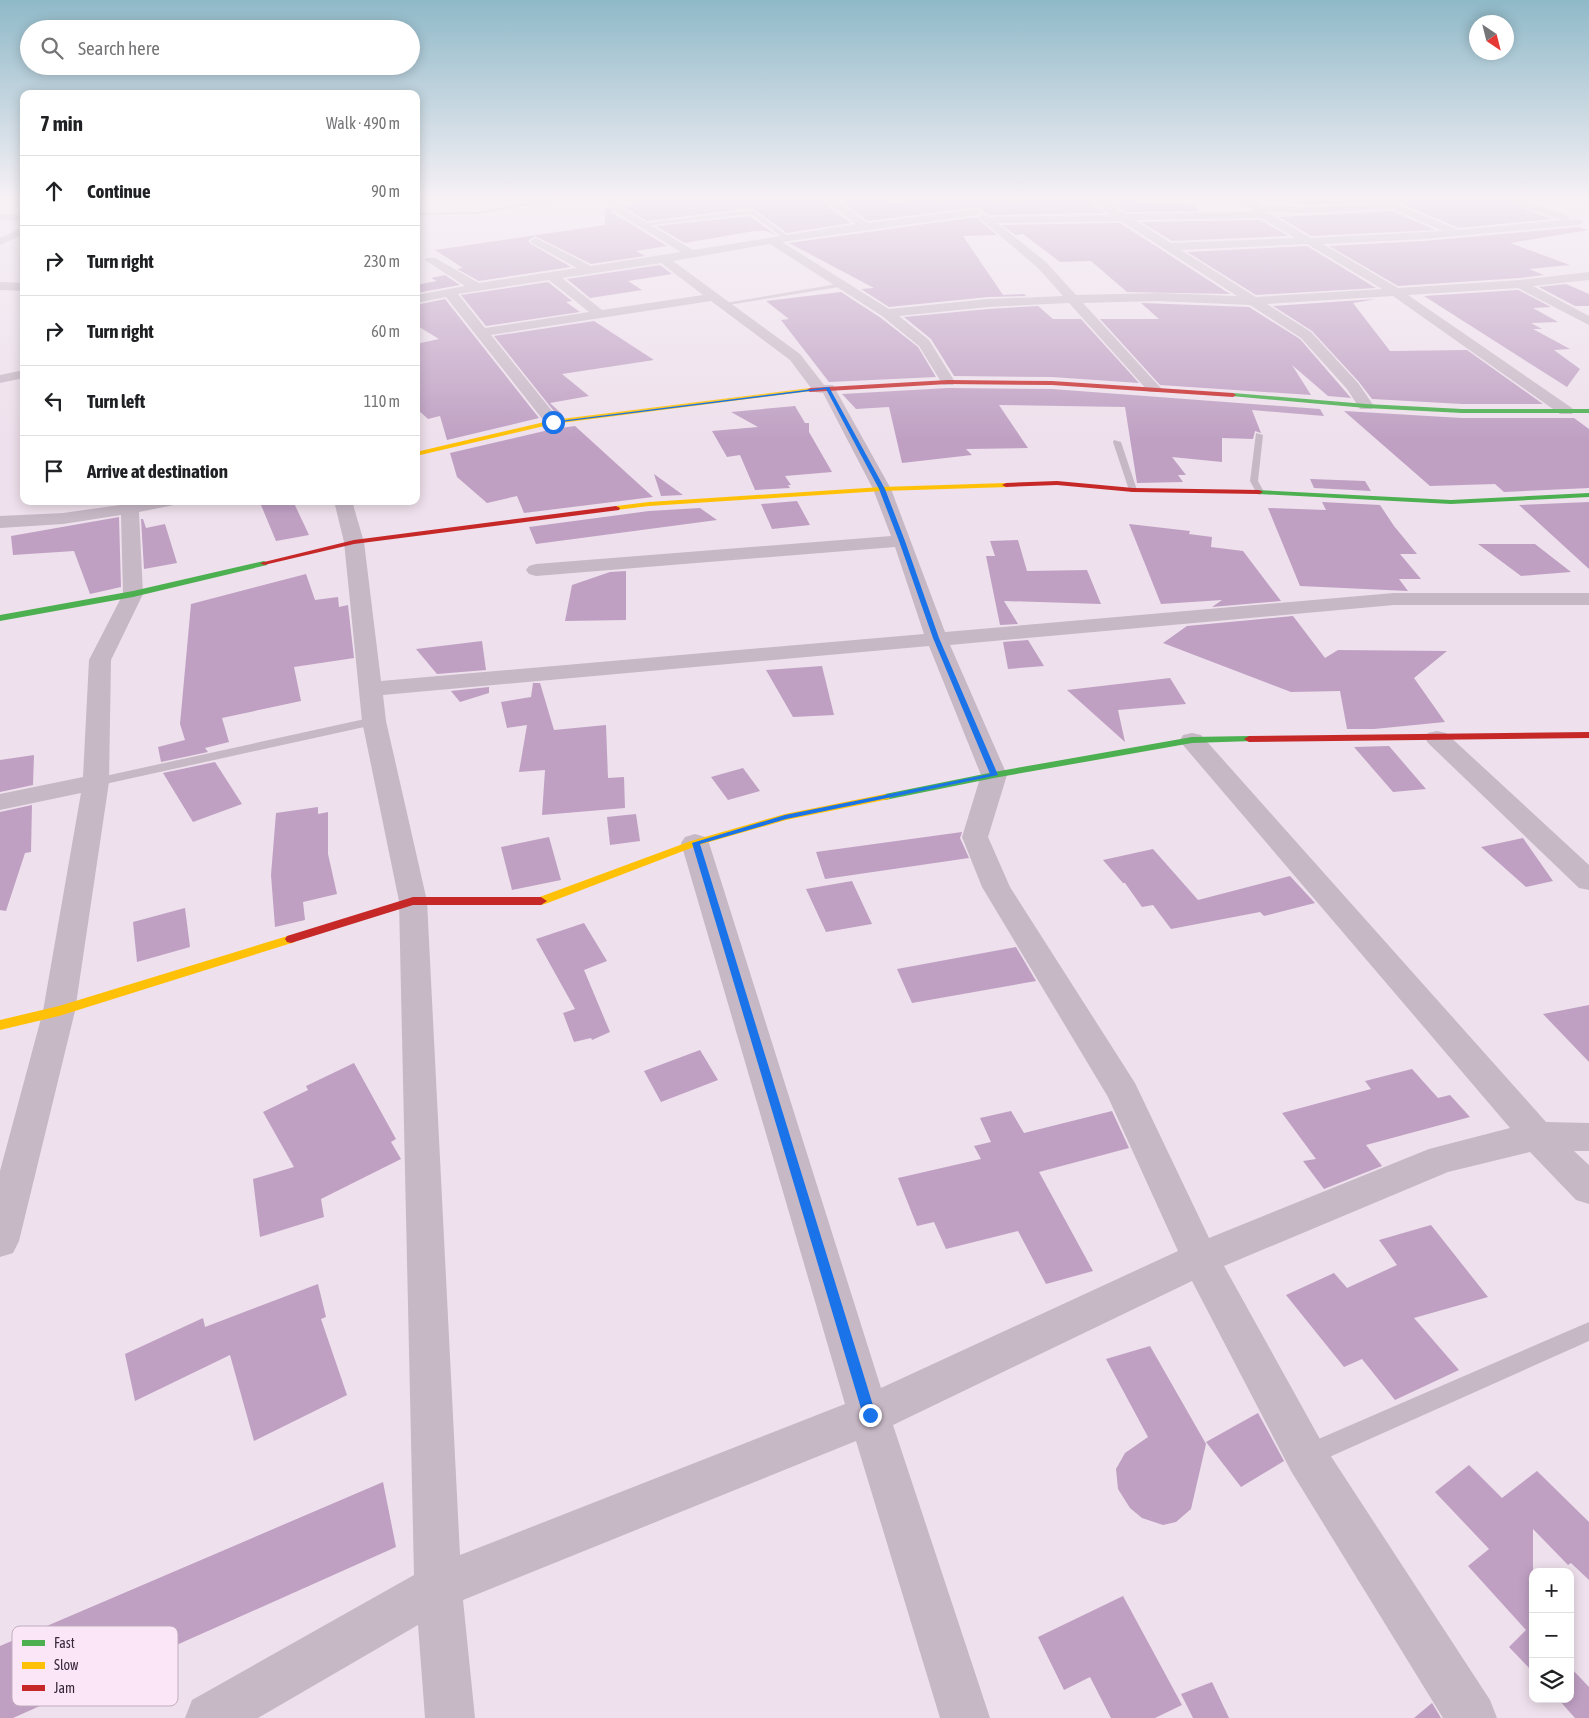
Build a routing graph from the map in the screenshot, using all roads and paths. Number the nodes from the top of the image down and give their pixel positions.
1 (463, 279) edge
2 (522, 279) edge
3 (556, 279) edge
4 (690, 279) edge
5 (834, 279) edge
6 (1055, 279) edge
7 (1220, 279) edge
8 (1374, 279) edge
9 (1562, 279) edge
10 (1520, 284) junction
11 (843, 285) junction
12 (0, 286) edge
13 (475, 286) junction
14 (20, 287) edge
15 (449, 292) junction
16 (1396, 292) junction
17 (420, 298) edge
18 (1072, 299) junction
19 (717, 300) junction
20 (1254, 301) junction
21 (598, 313) junction
22 (888, 313) junction
23 (1589, 321) edge
24 (483, 332) junction
25 (20, 375) edge
26 (0, 379) edge
27 (948, 382) junction
28 (823, 388) junction
29 (1154, 388) junction
30 (1366, 406) junction
31 (1566, 411) junction
32 (1589, 411) edge
33 (553, 422) junction
34 (1578, 422) dead end
35 (1259, 435) dead end
36 (1117, 442) dead end
37 (420, 453) edge
38 (882, 489) junction
39 (1133, 490) junction
40 (1260, 492) junction
41 (1589, 495) edge
42 (129, 505) edge
43 (344, 505) edge
44 (0, 522) edge
45 (902, 541) junction
46 (354, 542) junction
47 (536, 570) dead end
48 (133, 594) junction
49 (1589, 599) edge
50 (0, 618) edge
51 (936, 638) junction
52 (369, 689) junction
53 (374, 722) junction
54 (1589, 735) edge
55 (1437, 738) junction
56 (1192, 740) junction
57 (994, 775) junction
58 (96, 782) junction
59 (0, 802) edge
60 (696, 843) junction
61 (1589, 881) edge
62 (413, 901) junction
63 (59, 1011) junction
64 (0, 1025) edge
65 (1538, 1136) junction
66 (1589, 1137) edge
67 (1589, 1189) edge
68 (0, 1240) edge
69 (1200, 1259) junction
70 (1589, 1331) edge
71 (870, 1415) junction
72 (1306, 1456) junction
73 (438, 1587) junction
74 (210, 1718) edge
75 (450, 1718) edge
76 (965, 1718) edge
77 (1472, 1718) edge

1 - 13 street
2 - 13 street
3 - 21 street
4 - 19 street
5 - 11 street
6 - 18 street
7 - 20 street
8 - 16 street
9 - 10 street
10 - 16 street
10 - 23 street
11 - 19 lane
11 - 22 street
12 - 14 street
13 - 15 street
15 - 17 street
15 - 24 street
16 - 20 street
16 - 31 street
18 - 20 street
18 - 22 street
18 - 29 street
19 - 21 street
19 - 28 street
20 - 30 street
21 - 24 street
22 - 27 street
24 - 33 street
25 - 26 street
27 - 28 street
27 - 29 street
28 - 33 street
28 - 38 street
29 - 30 street
30 - 31 street
31 - 32 street
31 - 34 street
33 - 37 street
35 - 40 lane
36 - 39 lane
38 - 39 street
38 - 45 street
38 - 46 street
39 - 40 street
40 - 41 street
42 - 44 street
42 - 48 street
43 - 46 street
45 - 47 street
45 - 51 street
46 - 48 street
46 - 52 street
48 - 50 street
48 - 58 street
49 - 51 street
51 - 52 street
51 - 57 street
52 - 53 street
53 - 58 lane
53 - 62 street
54 - 55 street
55 - 56 street
55 - 61 street
56 - 57 street
56 - 65 street
57 - 60 street
57 - 69 street
58 - 59 street
58 - 63 street
60 - 62 street
60 - 71 street
62 - 63 street
62 - 73 street
63 - 64 street
63 - 68 street
65 - 66 street
65 - 67 street
65 - 69 street
69 - 71 street
69 - 72 street
70 - 72 lane
71 - 73 street
71 - 76 street
72 - 77 street
73 - 74 street
73 - 75 street

